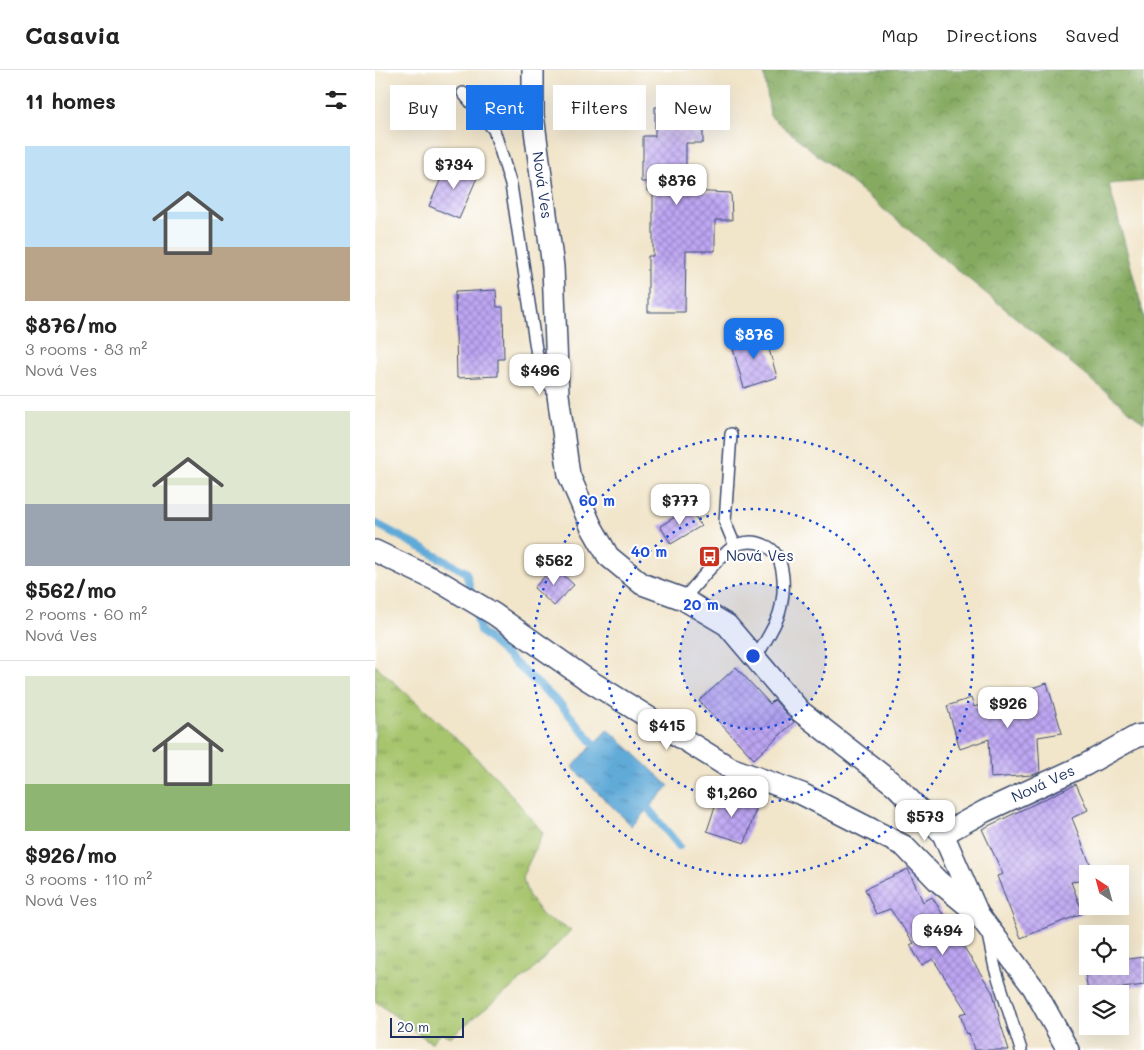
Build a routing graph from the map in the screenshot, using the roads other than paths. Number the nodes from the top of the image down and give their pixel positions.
1 (533, 70) edge
2 (463, 93) dead end
3 (558, 394) junction
4 (731, 434) dead end
5 (735, 546) junction
6 (375, 551) edge
7 (683, 599) junction
8 (756, 658) junction
9 (1144, 735) edge
10 (943, 834) junction
11 (981, 919) junction
12 (1021, 1050) edge
13 (1068, 1050) edge

1 - 3 street, Nová Ves
2 - 3 lane
3 - 7 street, Nová Ves
4 - 5 lane
5 - 7 lane
5 - 8 lane
6 - 11 street, Nová Ves
7 - 8 street, Nová Ves
8 - 10 street, Nová Ves
9 - 10 street, Nová Ves
10 - 11 street, Nová Ves
11 - 12 lane, Nová Ves
11 - 13 street, Nová Ves

